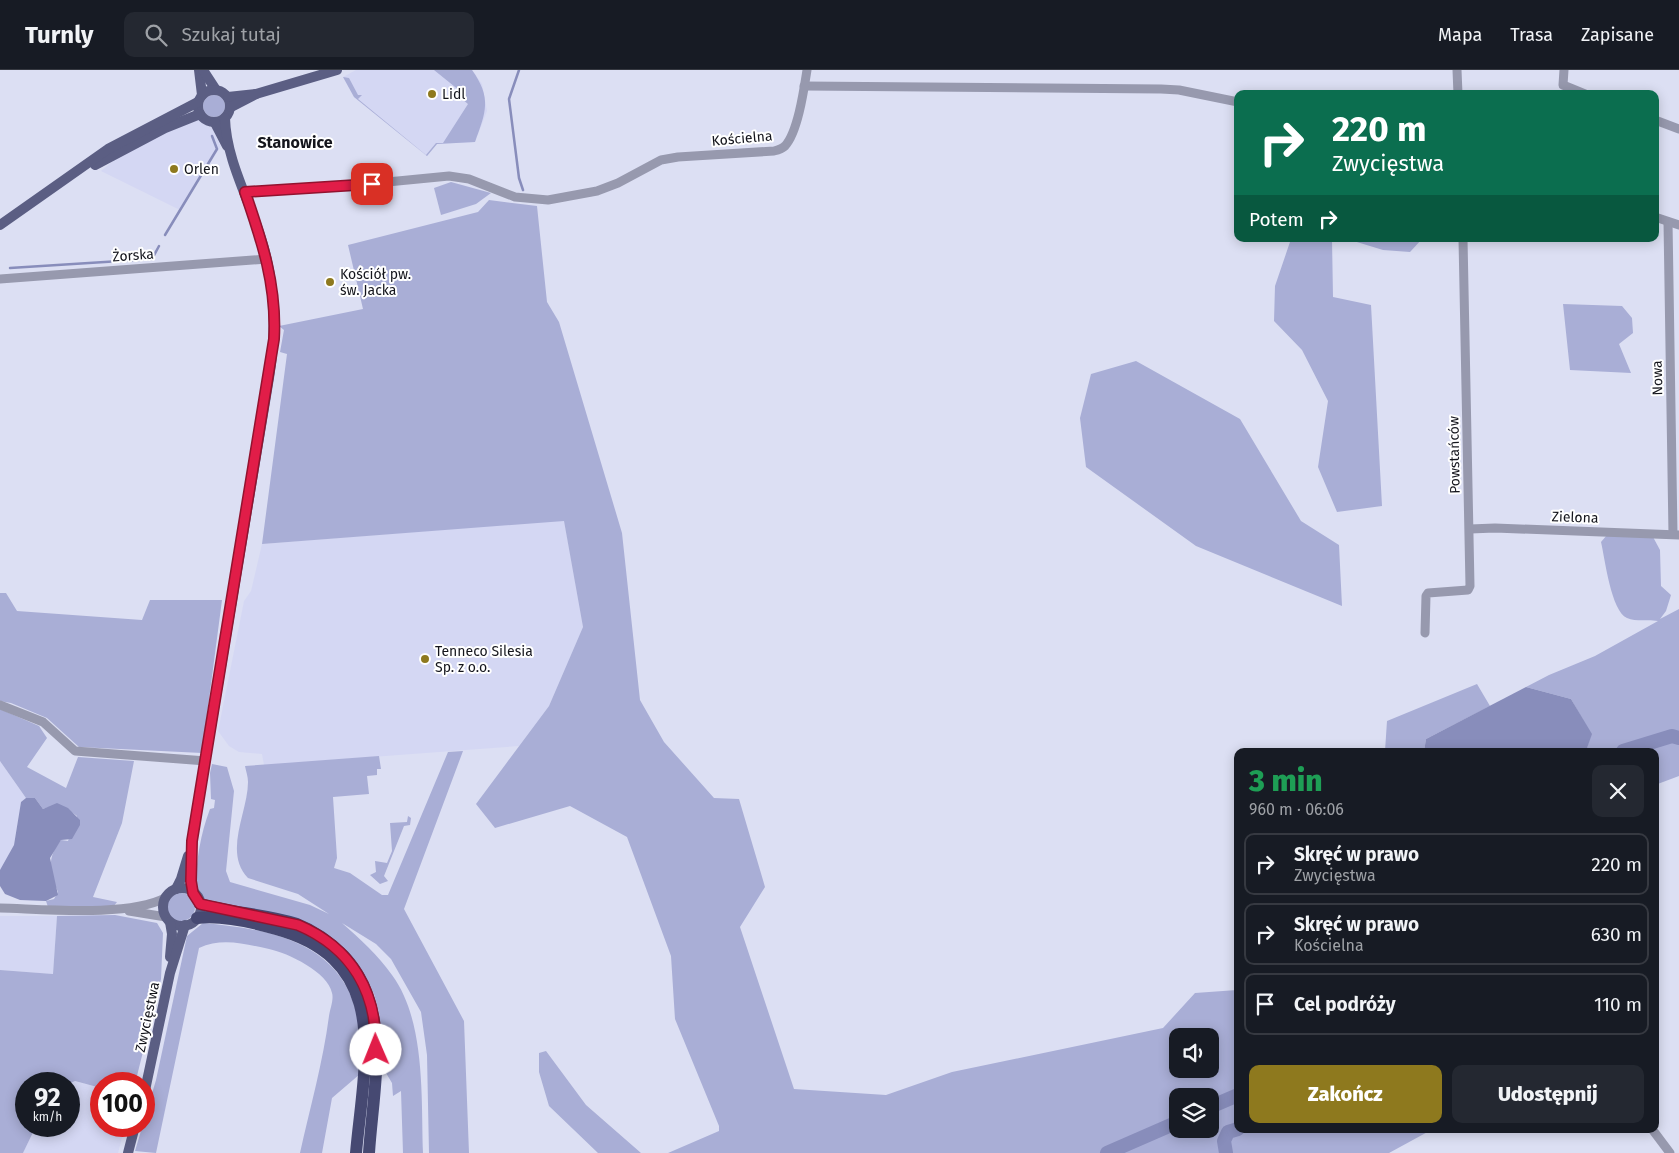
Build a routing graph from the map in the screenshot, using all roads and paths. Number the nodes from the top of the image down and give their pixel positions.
1 (199, 70) edge
2 (203, 70) edge
3 (337, 70) edge
4 (807, 70) edge
5 (1457, 70) edge
6 (1564, 70) edge
7 (804, 86) junction
8 (216, 90) junction
9 (1458, 90) edge
10 (1575, 90) edge
11 (200, 99) junction
12 (1234, 101) edge
13 (229, 102) junction
14 (200, 114) junction
15 (225, 118) junction
16 (1659, 122) edge
17 (214, 123) junction
18 (1679, 129) edge
19 (229, 148) junction
20 (60, 184) junction
21 (245, 192) junction
22 (1659, 219) edge
23 (1668, 222) junction
24 (0, 225) edge
25 (1679, 225) edge
26 (1463, 242) edge
27 (267, 259) junction
28 (0, 279) edge
29 (1470, 529) junction
30 (1676, 535) edge
31 (1425, 633) dead end
32 (0, 705) edge
33 (206, 761) junction
34 (192, 841) junction
35 (176, 889) junction
36 (165, 898) junction
37 (197, 898) junction
38 (0, 908) edge
39 (119, 910) junction
40 (197, 918) junction
41 (168, 919) junction
42 (185, 925) junction
43 (170, 973) junction
44 (149, 1072) edge
45 (1655, 1133) edge
46 (132, 1137) edge
47 (128, 1153) edge
48 (356, 1153) edge
49 (369, 1153) edge
50 (1670, 1153) edge

1 - 11 main road
2 - 8 main road
3 - 13 main road
4 - 7 street
5 - 9 street
6 - 10 street
7 - 12 street
7 - 21 street, Kościelna
8 - 11 main road
8 - 13 main road
11 - 14 main road
11 - 20 main road
13 - 15 main road
14 - 17 main road
14 - 20 main road
15 - 17 main road
15 - 19 main road
16 - 18 street
17 - 19 main road
19 - 21 main road
20 - 24 main road
21 - 27 main road
22 - 23 street
23 - 25 street
23 - 30 street, Nowa
26 - 29 street, Powstańców
27 - 28 street, Żorska
27 - 33 main road
29 - 30 street, Zielona
29 - 31 street, Powstańców
32 - 33 street
33 - 34 main road
34 - 35 main road
34 - 37 main road
35 - 36 main road
35 - 37 main road
36 - 39 street
36 - 41 main road
37 - 40 main road
37 - 49 highway
38 - 39 street
39 - 41 street
40 - 42 main road
40 - 48 highway
41 - 42 main road
41 - 43 main road, Zwycięstwa
42 - 43 main road, Zwycięstwa
43 - 44 main road, Zwycięstwa
45 - 50 street
46 - 47 main road

